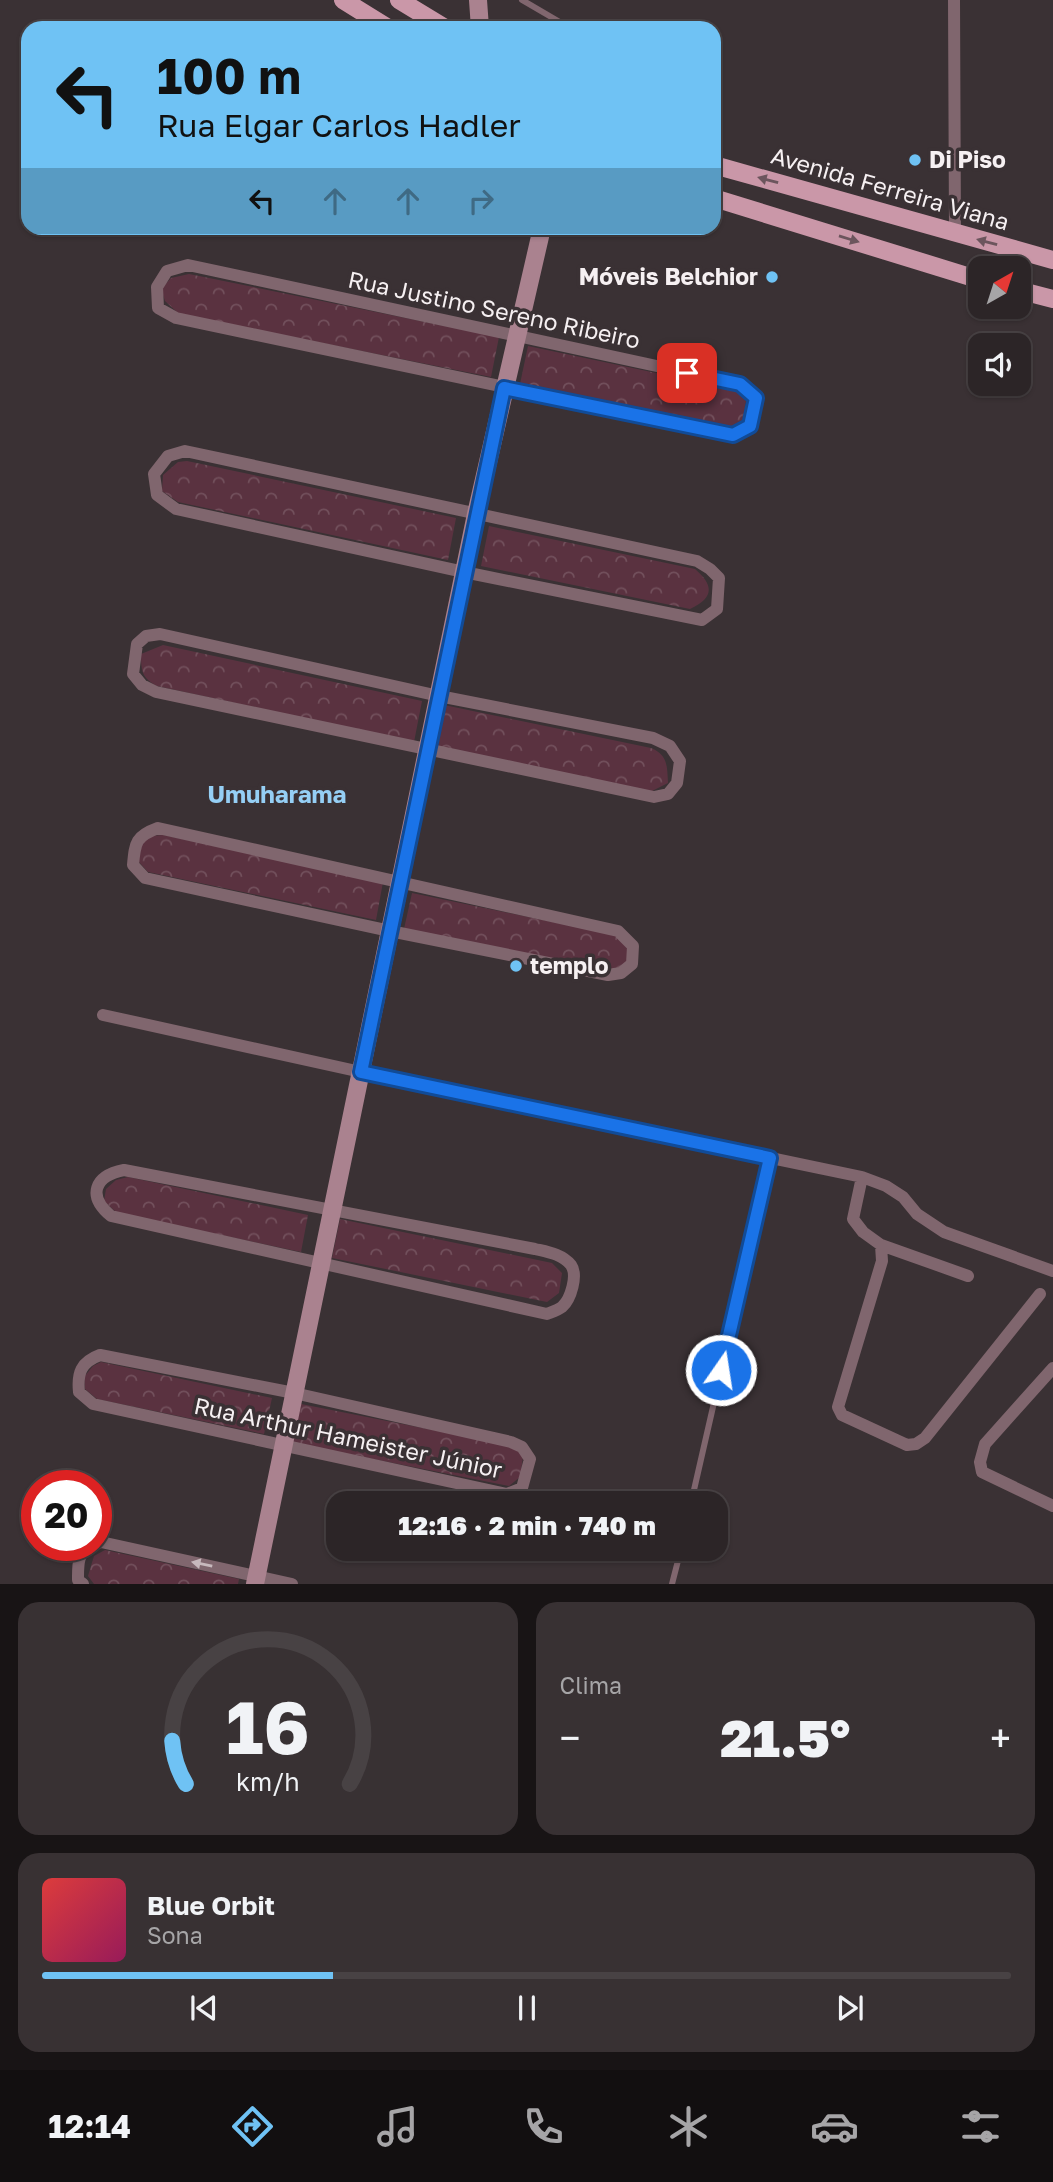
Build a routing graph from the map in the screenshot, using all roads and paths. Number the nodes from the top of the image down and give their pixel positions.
1 (343, 0) edge
2 (399, 0) edge
3 (478, 0) edge
4 (522, 0) edge
5 (954, 0) edge
6 (377, 21) edge
7 (434, 21) edge
8 (482, 21) edge
9 (558, 21) edge
10 (721, 167) edge
11 (721, 200) edge
12 (955, 233) junction
13 (540, 235) edge
14 (1053, 260) edge
15 (968, 275) edge
16 (1031, 293) edge
17 (1053, 299) edge
18 (518, 338) junction
19 (504, 388) junction
20 (476, 514) junction
21 (464, 572) junction
22 (439, 696) junction
23 (428, 748) junction
24 (400, 881) junction
25 (390, 931) junction
26 (103, 1015) dead end
27 (361, 1072) junction
28 (770, 1158) junction
29 (862, 1177) junction
30 (332, 1210) junction
31 (881, 1245) junction
32 (321, 1264) junction
33 (1053, 1271) edge
34 (968, 1276) dead end
35 (1040, 1294) dead end
36 (1053, 1368) edge
37 (294, 1393) junction
38 (283, 1446) junction
39 (694, 1491) edge
40 (1053, 1506) edge
41 (112, 1545) edge
42 (78, 1561) edge
43 (678, 1561) edge
44 (255, 1580) edge
45 (83, 1584) edge
46 (292, 1584) edge
47 (673, 1584) edge

1 - 6 main road
2 - 7 main road
3 - 8 street
4 - 9 lane
5 - 12 street
12 -> 10 main road, Avenida Ferreira Viana
11 -> 15 main road
14 -> 12 main road, Avenida Ferreira Viana
13 - 18 street
16 - 17 main road
18 - 19 street
18 - 19 street, Rua Justino Sereno Ribeiro
18 - 19 street, Rua Justino Sereno Ribeiro
19 - 20 street
20 - 21 street
20 - 21 street
20 - 21 street
21 - 22 street
22 - 23 street
22 - 23 street
22 - 23 street
23 - 24 street
24 - 25 street
24 - 25 street
24 - 25 street
25 - 27 street
26 - 27 street
27 - 28 street
27 - 30 street
28 - 29 street
28 - 39 lane
29 - 31 street
29 - 33 street
30 - 32 street
30 - 32 street
30 - 32 street
31 - 34 street
31 - 35 street
32 - 37 street
36 - 40 street
37 - 38 street
37 - 38 street, Rua Arthur Hameister Júnior
37 - 38 street, Rua Arthur Hameister Júnior
38 - 44 street
44 -> 41 street
42 - 45 street
43 - 47 lane
44 - 46 street

